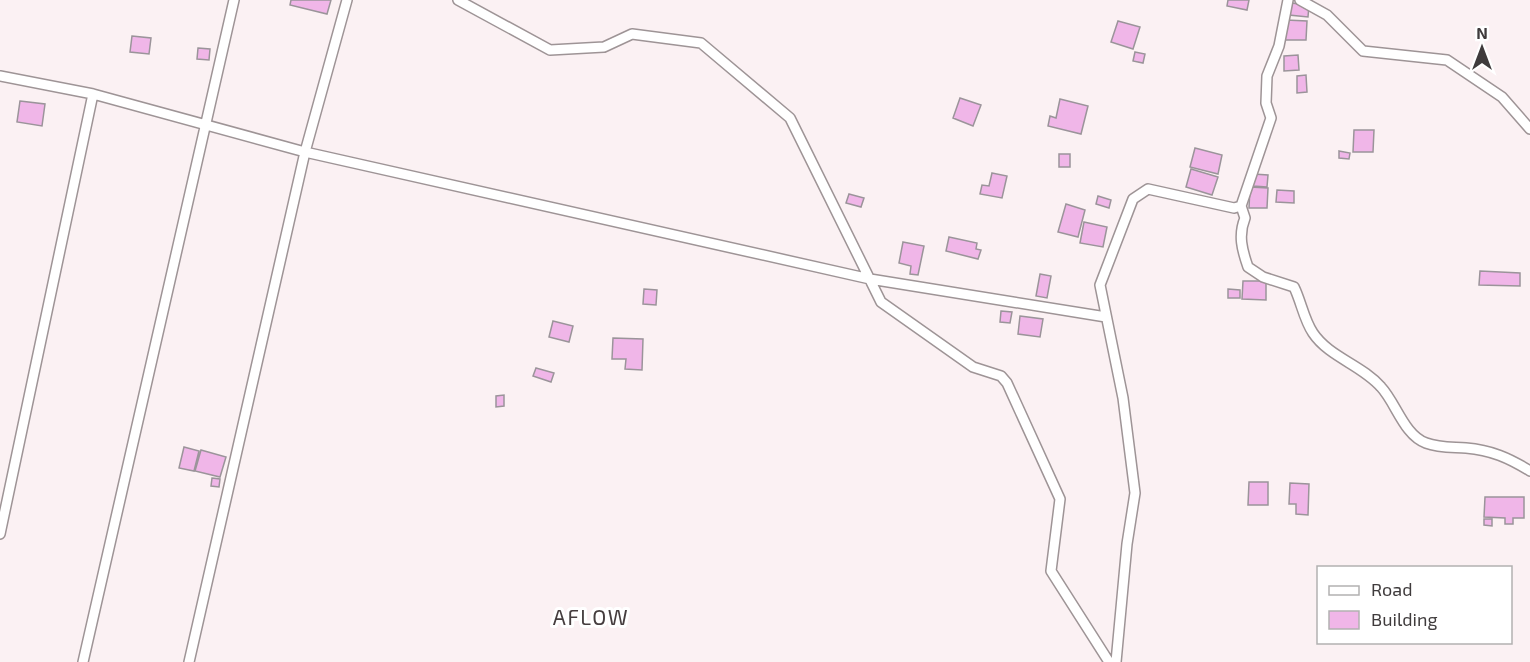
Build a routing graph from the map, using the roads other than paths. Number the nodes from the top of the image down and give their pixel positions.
1 (234, 0) edge
2 (347, 0) edge
3 (458, 0) edge
4 (1288, 0) edge
5 (1299, 0) edge
6 (0, 76) edge
7 (93, 94) junction
8 (204, 125) junction
9 (1530, 129) edge
10 (305, 152) junction
11 (1241, 206) junction
12 (870, 279) junction
13 (1106, 317) junction
14 (1530, 471) edge
15 (0, 534) edge
16 (83, 662) edge
17 (189, 662) edge
18 (1109, 662) edge
19 (1116, 662) edge

1 - 8 street
2 - 10 street
3 - 12 street
4 - 11 street
5 - 9 street
6 - 7 street
7 - 8 street
7 - 15 street
8 - 10 street
8 - 16 street
10 - 12 street
10 - 17 street
11 - 13 street
11 - 14 street
12 - 13 street
12 - 18 street
13 - 19 street

